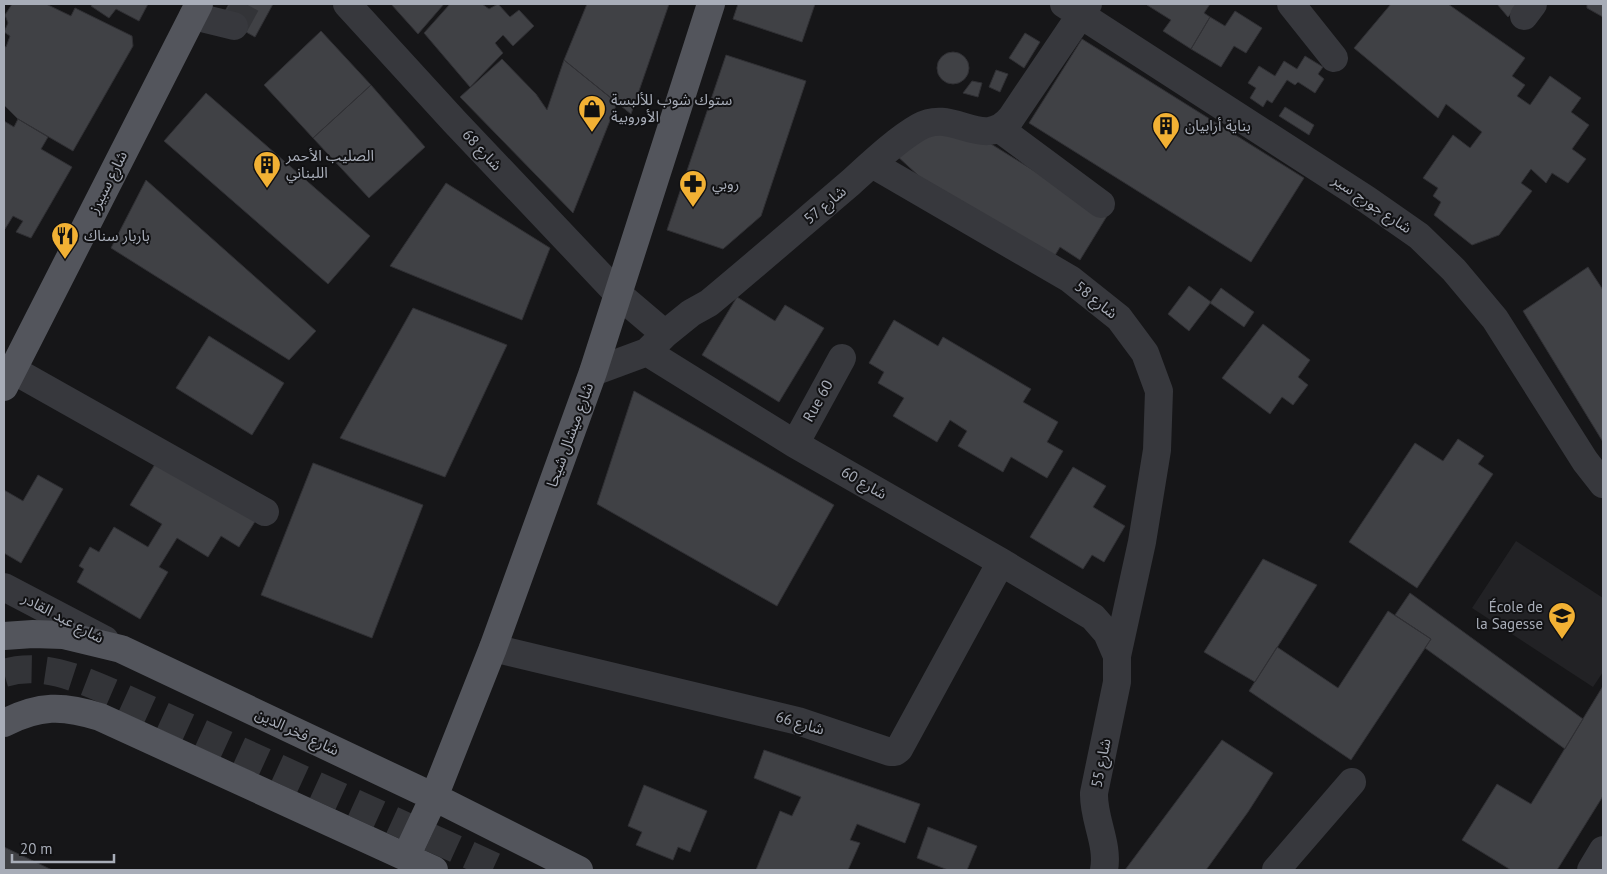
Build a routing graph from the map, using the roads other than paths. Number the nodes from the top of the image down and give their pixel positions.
1 (347, 4) edge
2 (711, 4) edge
3 (1291, 4) edge
4 (1078, 7) edge
5 (196, 10) edge
6 (234, 26) dead end
7 (1334, 58) dead end
8 (1000, 129) junction
9 (872, 164) junction
10 (1100, 204) dead end
11 (618, 294) junction
12 (656, 343) junction
13 (842, 358) dead end
14 (593, 372) junction
15 (8, 378) edge
16 (795, 444) junction
17 (1603, 484) edge
18 (265, 512) dead end
19 (1001, 562) junction
20 (4, 587) edge
21 (4, 636) edge
22 (493, 648) junction
23 (121, 649) junction
24 (1117, 656) junction
25 (4, 723) edge
26 (1352, 782) dead end
27 (434, 797) junction
28 (1603, 850) edge
29 (402, 864) edge
30 (434, 870) edge
31 (580, 870) edge
32 (1104, 870) edge
33 (1276, 870) edge
34 (1591, 870) edge

1 - 11 street, شارع 68
2 - 11 main road, شارع ميشال شيحا
3 - 7 street
4 - 8 street
4 - 17 street, شارع جورج سير
5 - 6 street
5 - 15 main road, شارع سبيرز
8 - 9 street, شارع 57
8 - 10 street
9 - 12 street, شارع 57
9 - 24 street, شارع 58
11 - 12 street
11 - 14 main road, شارع ميشال شيحا
12 - 14 street
12 - 16 street, شارع 60
13 - 16 street, Rue 60
14 - 22 main road, شارع ميشال شيحا
15 - 18 street
16 - 19 street, شارع 60
19 - 22 street, شارع 66
19 - 24 street, شارع 60
20 - 23 street, شارع عبد القادر
21 - 23 main road, شارع فخر الدين
22 - 27 main road, شارع ميشال شيحا
23 - 27 main road, شارع فخر الدين
24 - 32 street, شارع 55
25 - 29 main road
26 - 33 street
27 - 29 main road, شارع ميشال شيحا
27 - 31 main road, شارع فخر الدين
28 - 34 street
29 - 30 main road

